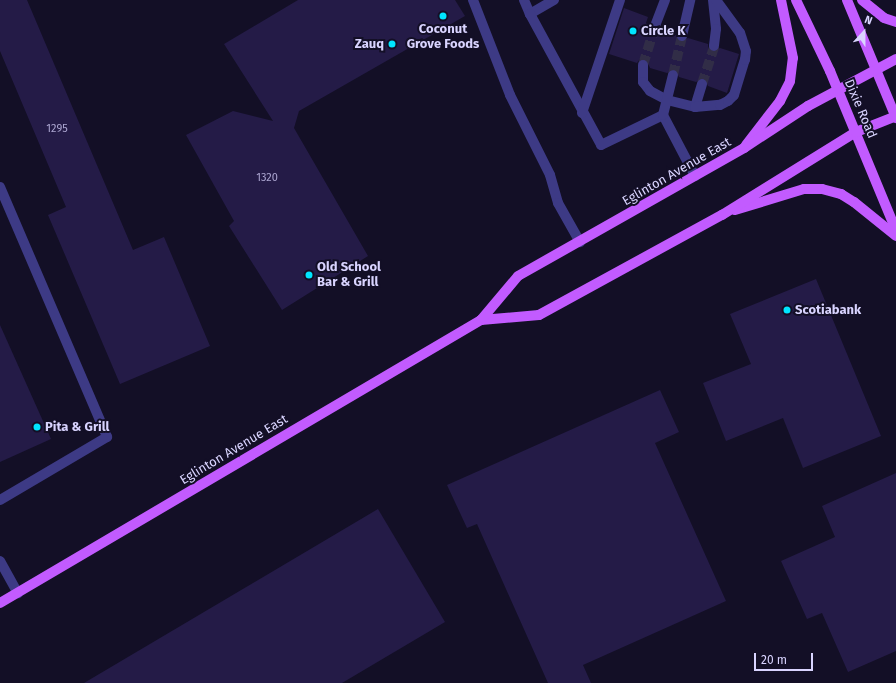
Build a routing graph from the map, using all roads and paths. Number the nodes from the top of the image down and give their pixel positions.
1 (473, 0) edge
2 (524, 0) edge
3 (554, 0) edge
4 (620, 0) edge
5 (665, 0) edge
6 (690, 0) edge
7 (713, 0) edge
8 (716, 0) edge
9 (781, 0) edge
10 (796, 0) edge
11 (847, 0) edge
12 (862, 0) edge
13 (530, 14) junction
14 (896, 22) edge
15 (655, 26) tunnel mouth
16 (682, 36) tunnel mouth
17 (714, 46) tunnel mouth
18 (896, 59) edge
19 (643, 65) tunnel mouth
20 (875, 70) junction
21 (673, 75) tunnel mouth
22 (702, 84) tunnel mouth
23 (837, 90) junction
24 (667, 100) junction
25 (695, 107) junction
26 (582, 113) junction
27 (663, 115) junction
28 (896, 117) edge
29 (856, 132) junction
30 (744, 148) junction
31 (695, 176) junction
32 (0, 187) edge
33 (722, 215) junction
34 (896, 230) edge
35 (896, 236) edge
36 (580, 242) junction
37 (481, 320) junction
38 (0, 500) edge
39 (0, 561) edge
40 (18, 592) junction
41 (0, 603) edge

1 - 36 lane
2 - 13 lane
3 - 13 lane
4 - 26 lane
5 - 15 lane
6 - 16 lane
7 - 17 lane
8 - 25 lane
9 - 30 main road
10 - 23 main road, Dixie Road
11 - 20 main road
12 - 14 main road
13 - 26 lane
18 - 20 main road, Eglinton Avenue East
19 - 24 lane
20 - 23 main road, Eglinton Avenue East
20 - 28 main road
21 - 24 lane
22 - 25 lane
23 - 29 main road, Dixie Road
23 - 30 main road, Eglinton Avenue East
24 - 25 lane
24 - 27 lane
26 - 27 lane
27 - 31 lane
28 - 29 main road, Eglinton Avenue East
29 - 33 main road, Eglinton Avenue East
29 - 34 main road, Dixie Road
30 - 31 main road, Eglinton Avenue East
31 - 36 main road, Eglinton Avenue East
32 - 38 lane
33 - 35 main road
33 - 37 main road, Eglinton Avenue East
36 - 37 main road, Eglinton Avenue East
37 - 40 main road, Eglinton Avenue East
39 - 40 lane
40 - 41 main road, Eglinton Avenue East

